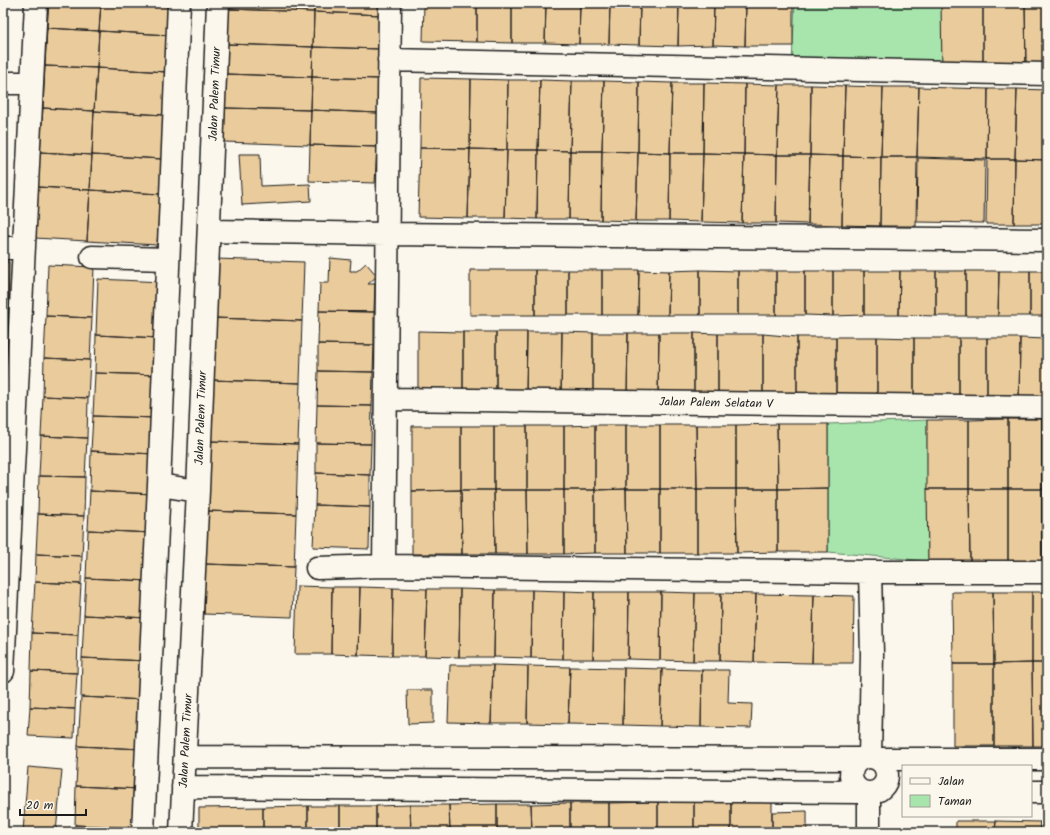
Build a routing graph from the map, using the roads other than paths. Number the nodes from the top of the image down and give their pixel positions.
1 (36, 3) edge
2 (179, 3) edge
3 (218, 3) edge
4 (390, 3) edge
5 (389, 60) junction
6 (1047, 74) edge
7 (3, 83) edge
8 (32, 83) junction
9 (209, 231) junction
10 (387, 234) junction
11 (1047, 240) edge
12 (14, 248) edge
13 (92, 257) dead end
14 (168, 260) junction
15 (10, 376) edge
16 (386, 399) junction
17 (1047, 406) edge
18 (159, 485) junction
19 (198, 491) junction
20 (7, 502) edge
21 (384, 566) junction
22 (317, 568) dead end
23 (870, 572) junction
24 (1047, 572) edge
25 (4, 629) edge
26 (3, 671) edge
27 (185, 757) junction
28 (870, 758) junction
29 (1047, 759) edge
30 (183, 788) junction
31 (902, 792) edge
32 (1032, 792) edge
33 (1047, 792) edge
34 (869, 793) junction
35 (143, 832) edge
36 (181, 832) edge
37 (869, 832) edge

1 - 8 street
2 - 14 street
3 - 9 street, Jalan Palem Timur
4 - 5 street
5 - 6 street
5 - 10 street
7 - 8 street
8 - 12 street
9 - 10 street
9 - 19 street, Jalan Palem Timur
10 - 11 street
10 - 16 street
12 - 15 street
13 - 14 street
14 - 18 street
15 - 20 street
16 - 17 street, Jalan Palem Selatan V
16 - 21 street
18 - 19 street
18 - 35 street
19 - 27 street, Jalan Palem Timur
20 - 25 street
21 - 22 street
21 - 23 street
23 - 24 street
23 - 28 street
25 - 26 street
27 - 28 street
27 - 30 street, Jalan Palem Timur
28 - 29 street
28 - 34 street
28 - 34 street
30 - 34 street
30 - 36 street, Jalan Palem Timur
31 - 34 street
32 - 33 street
34 - 37 street

